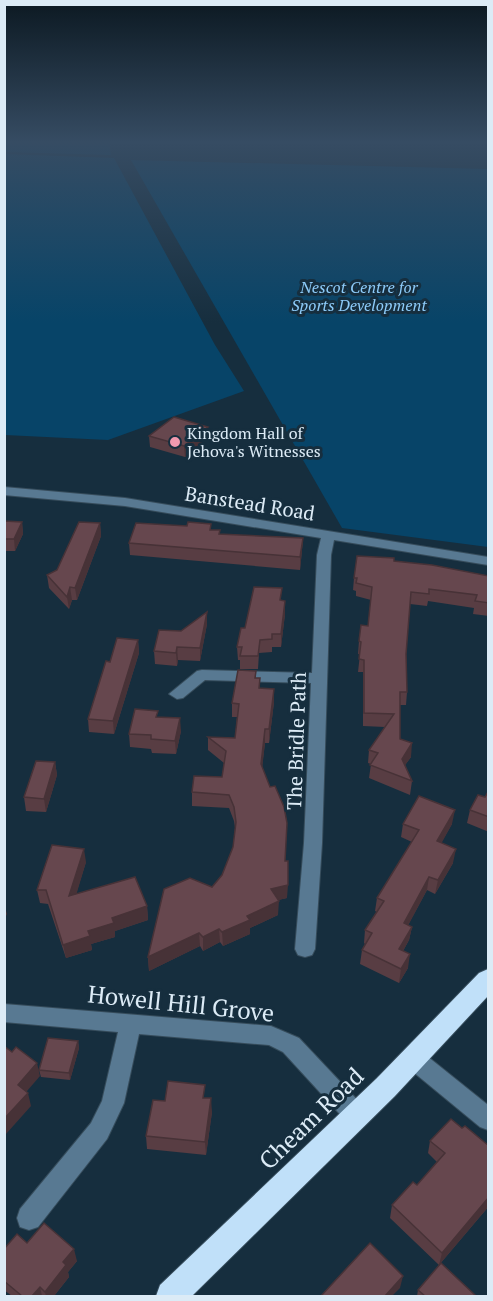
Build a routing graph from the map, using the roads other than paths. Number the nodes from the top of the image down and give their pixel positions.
1 (4, 491) edge
2 (328, 535) junction
3 (489, 561) edge
4 (320, 678) junction
5 (177, 694) dead end
6 (305, 949) dead end
7 (489, 980) edge
8 (4, 1013) edge
9 (130, 1024) junction
10 (414, 1059) junction
11 (356, 1115) junction
12 (489, 1119) edge
13 (29, 1218) dead end
14 (171, 1296) edge

1 - 2 street, Banstead Road
2 - 3 street, Banstead Road
2 - 4 street, The Bridle Path
4 - 5 street
4 - 6 street, The Bridle Path
7 - 10 highway, Cheam Road
8 - 9 street, Howell Hill Grove
9 - 11 street, Howell Hill Grove
9 - 13 street
10 - 11 highway, Cheam Road
10 - 12 street
11 - 14 highway, Cheam Road

